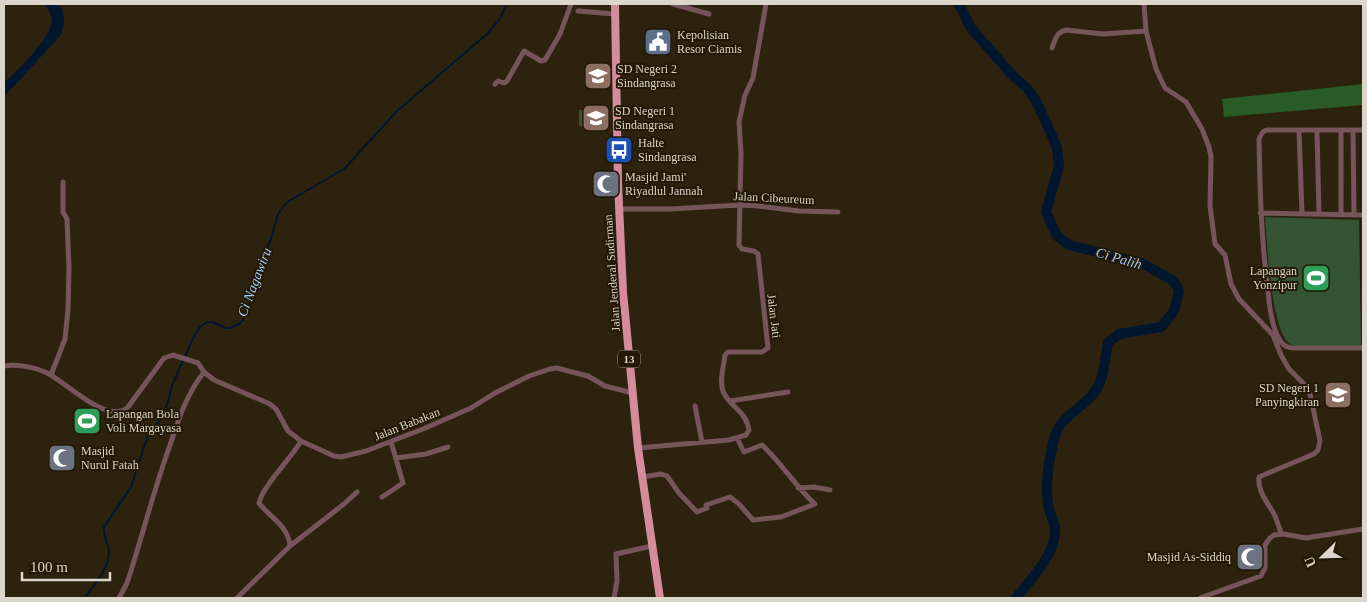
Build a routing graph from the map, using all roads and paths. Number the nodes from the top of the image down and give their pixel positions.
1 (571, 4) edge
2 (615, 4) edge
3 (673, 4) edge
4 (766, 4) edge
5 (1144, 4) edge
6 (686, 5) edge
7 (578, 11) dead end
8 (615, 14) junction
9 (709, 14) dead end
10 (1146, 31) junction
11 (1052, 48) dead end
12 (495, 84) dead end
13 (1299, 130) junction
14 (1341, 130) junction
15 (1353, 130) junction
16 (1363, 130) edge
17 (1317, 131) junction
18 (63, 182) dead end
19 (740, 205) junction
20 (619, 209) junction
21 (838, 212) dead end
22 (1260, 213) junction
23 (1302, 214) junction
24 (1319, 214) junction
25 (1340, 215) junction
26 (1354, 215) junction
27 (1363, 215) edge
28 (1363, 348) edge
29 (4, 366) edge
30 (204, 372) junction
31 (51, 375) junction
32 (788, 392) dead end
33 (633, 394) junction
34 (730, 401) junction
35 (695, 406) dead end
36 (737, 438) junction
37 (301, 441) junction
38 (391, 442) junction
39 (702, 442) junction
40 (448, 447) dead end
41 (638, 448) junction
42 (396, 458) junction
43 (642, 476) junction
44 (798, 488) junction
45 (830, 490) dead end
46 (357, 492) dead end
47 (382, 497) dead end
48 (1363, 529) edge
49 (1281, 533) junction
50 (290, 546) junction
51 (652, 546) junction
52 (119, 598) edge
53 (237, 598) edge
54 (614, 598) edge
55 (660, 598) edge
56 (1200, 598) edge

1 - 12 street
2 - 8 highway, Jalan Jenderal Sudirman / 13
3 - 6 street
4 - 19 street
5 - 10 street
6 - 9 street
7 - 8 street
8 - 20 highway, Jalan Jenderal Sudirman / 13
10 - 11 street
10 - 49 street
13 - 17 street
13 - 22 street
13 - 23 street
14 - 15 street
14 - 17 street
14 - 25 street
15 - 16 street
15 - 26 street
17 - 24 street
18 - 31 street
19 - 20 street, Jalan Cibeureum
19 - 21 street, Jalan Cibeureum
19 - 34 street, Jalan Jati
20 - 33 highway, Jalan Jenderal Sudirman / 13
22 - 23 street
22 - 28 street
23 - 24 street
24 - 25 street
25 - 26 street
26 - 27 street
29 - 31 street
30 - 31 street, Jalan Babakan
30 - 37 street, Jalan Babakan
30 - 52 street
32 - 34 street
33 - 38 street, Jalan Babakan
33 - 41 highway, Jalan Jenderal Sudirman / 13
34 - 36 street, Jalan Jati
35 - 39 street
36 - 39 street
36 - 44 street
37 - 38 street, Jalan Babakan
37 - 50 street
38 - 42 street
39 - 41 street
40 - 42 street
41 - 43 highway, Jalan Jenderal Sudirman / 13
42 - 47 street
43 - 44 street
43 - 51 highway, Jalan Jenderal Sudirman / 13
44 - 45 street
46 - 50 street
48 - 49 street
49 - 56 street
50 - 53 street
51 - 54 street
51 - 55 highway, Jalan Jenderal Sudirman / 13

